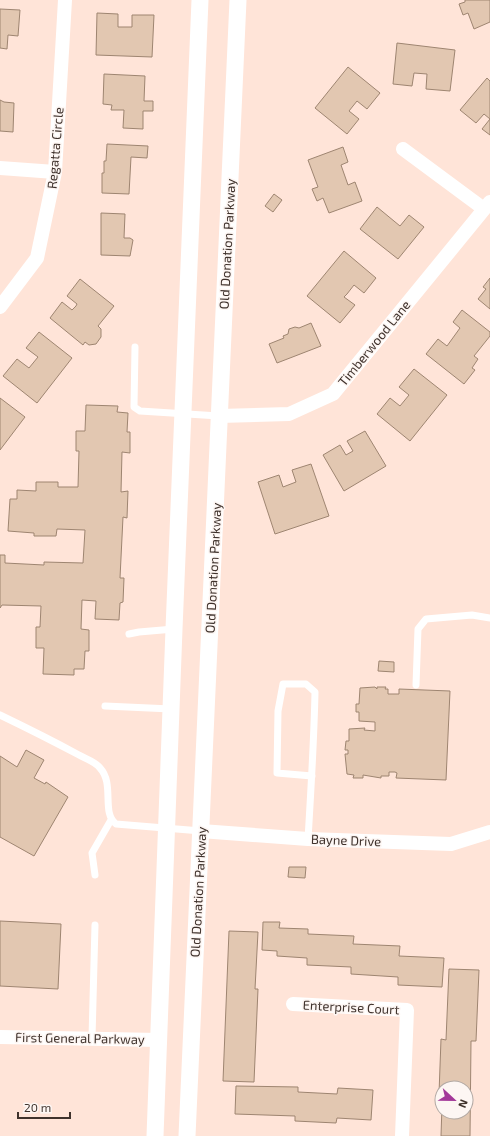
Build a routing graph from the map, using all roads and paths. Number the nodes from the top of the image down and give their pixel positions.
1 (64, 0) edge
2 (200, 0) edge
3 (238, 0) edge
4 (403, 149) dead end
5 (0, 168) edge
6 (55, 172) junction
7 (487, 205) edge
8 (0, 307) edge
9 (134, 347) dead end
10 (182, 414) junction
11 (220, 416) junction
12 (490, 618) edge
13 (174, 629) junction
14 (129, 634) dead end
15 (416, 685) dead end
16 (105, 706) dead end
17 (171, 709) junction
18 (0, 715) edge
19 (312, 776) junction
20 (111, 820) junction
21 (166, 828) junction
22 (201, 831) junction
23 (490, 832) edge
24 (308, 839) junction
25 (95, 875) dead end
26 (95, 925) dead end
27 (293, 1004) dead end
28 (0, 1036) edge
29 (92, 1038) junction
30 (160, 1040) junction
31 (155, 1136) edge
32 (187, 1136) edge
33 (402, 1136) edge

1 - 6 street, Regatta Circle
2 - 10 street
3 - 11 street, Old Donation Parkway
4 - 7 street
5 - 6 street
6 - 8 street, Regatta Circle
7 - 11 street, Timberwood Lane
9 - 10 lane
10 - 11 lane
10 - 13 street
11 - 22 street, Old Donation Parkway
12 - 15 lane
13 - 14 lane
13 - 17 street
16 - 17 lane
17 - 21 street
18 - 20 lane
19 - 19 lane
19 - 24 lane
20 - 21 lane
20 - 25 lane
21 - 22 lane
21 - 30 street
22 - 24 street, Bayne Drive
22 - 32 street, Old Donation Parkway
23 - 24 street, Bayne Drive
26 - 29 lane
27 - 33 street, Enterprise Court
28 - 29 street, First General Parkway
29 - 30 street, First General Parkway
30 - 31 street

